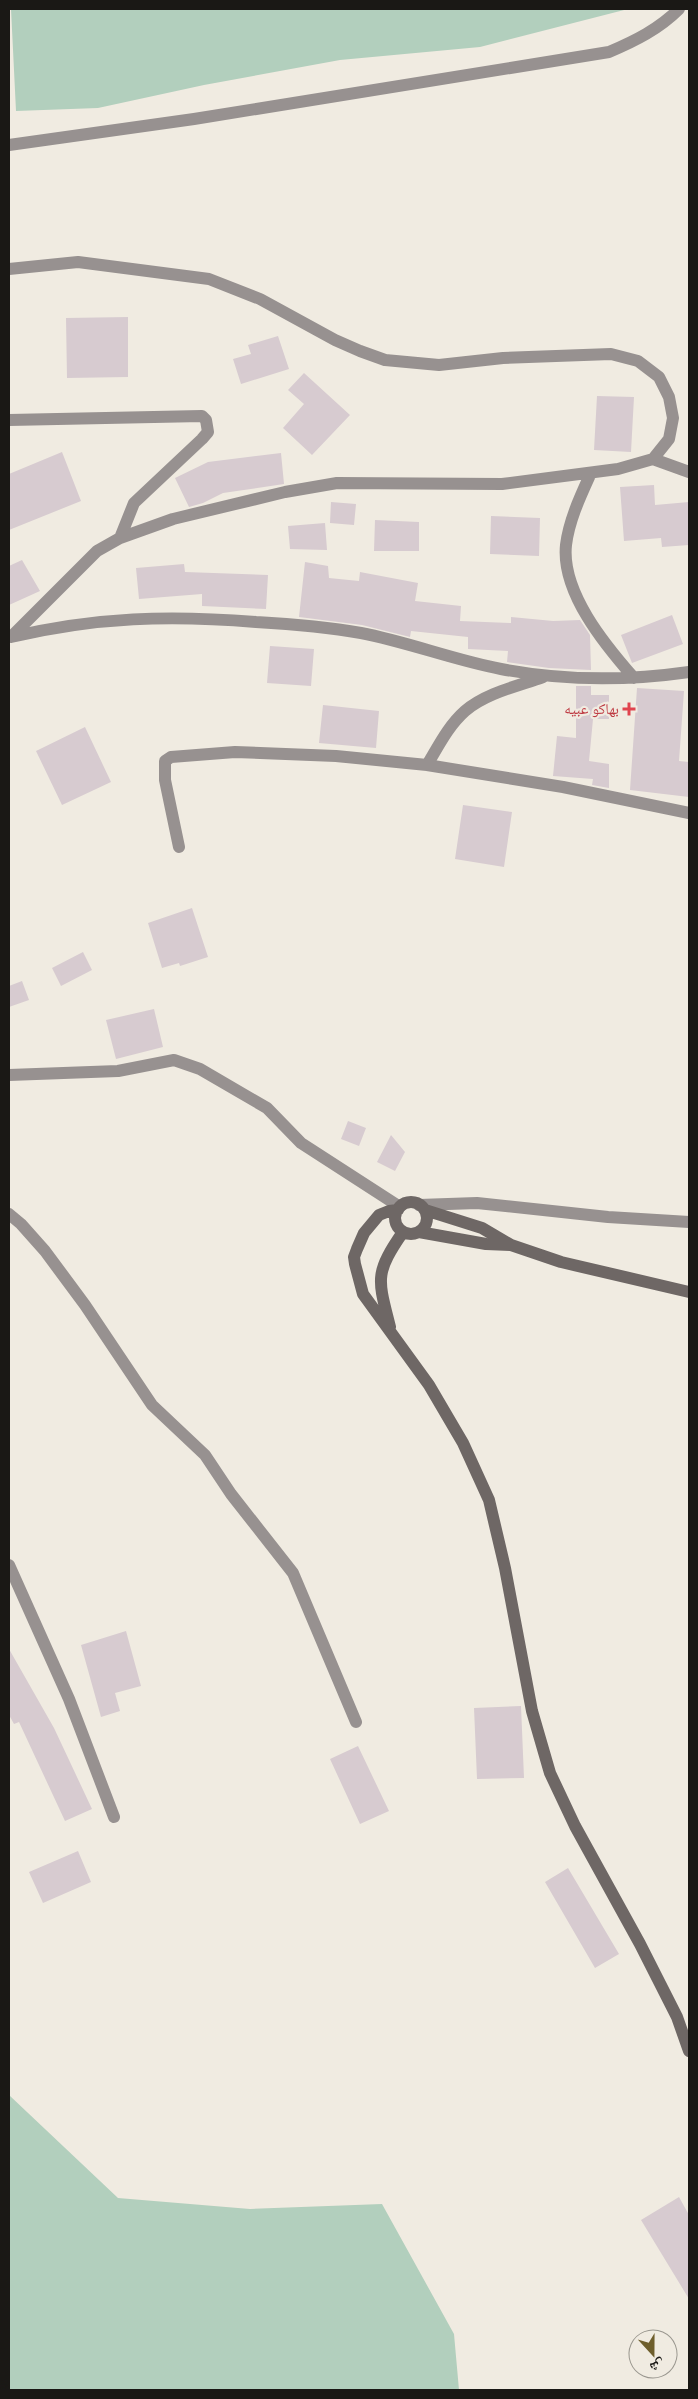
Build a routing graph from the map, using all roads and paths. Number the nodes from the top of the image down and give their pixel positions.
1 (679, 9) edge
2 (9, 145) edge
3 (9, 269) edge
4 (9, 420) edge
5 (653, 459) junction
6 (689, 472) edge
7 (591, 473) junction
8 (120, 538) junction
9 (11, 637) edge
10 (689, 672) edge
11 (546, 676) junction
12 (634, 678) junction
13 (427, 765) junction
14 (689, 813) edge
15 (179, 847) dead end
16 (9, 1075) edge
17 (422, 1207) junction
18 (399, 1209) junction
19 (9, 1214) edge
20 (689, 1222) edge
21 (403, 1232) junction
22 (419, 1232) junction
23 (511, 1245) junction
24 (689, 1292) edge
25 (390, 1330) junction
26 (9, 1566) edge
27 (356, 1722) dead end
28 (114, 1817) dead end
29 (689, 2051) edge

1 - 2 street
3 - 5 street
4 - 8 street
5 - 6 street
5 - 7 street
7 - 8 street
7 - 12 street
8 - 9 street
9 - 11 street
10 - 12 street
11 - 12 street
11 - 13 street
13 - 14 street
13 - 15 street
16 - 18 street
17 - 18 main road
17 - 20 street
17 - 22 main road
17 - 23 main road
18 - 21 main road
18 - 25 main road
19 - 27 street
21 - 22 main road
21 - 25 main road
22 - 23 main road
23 - 24 main road
25 - 29 main road
26 - 28 street

